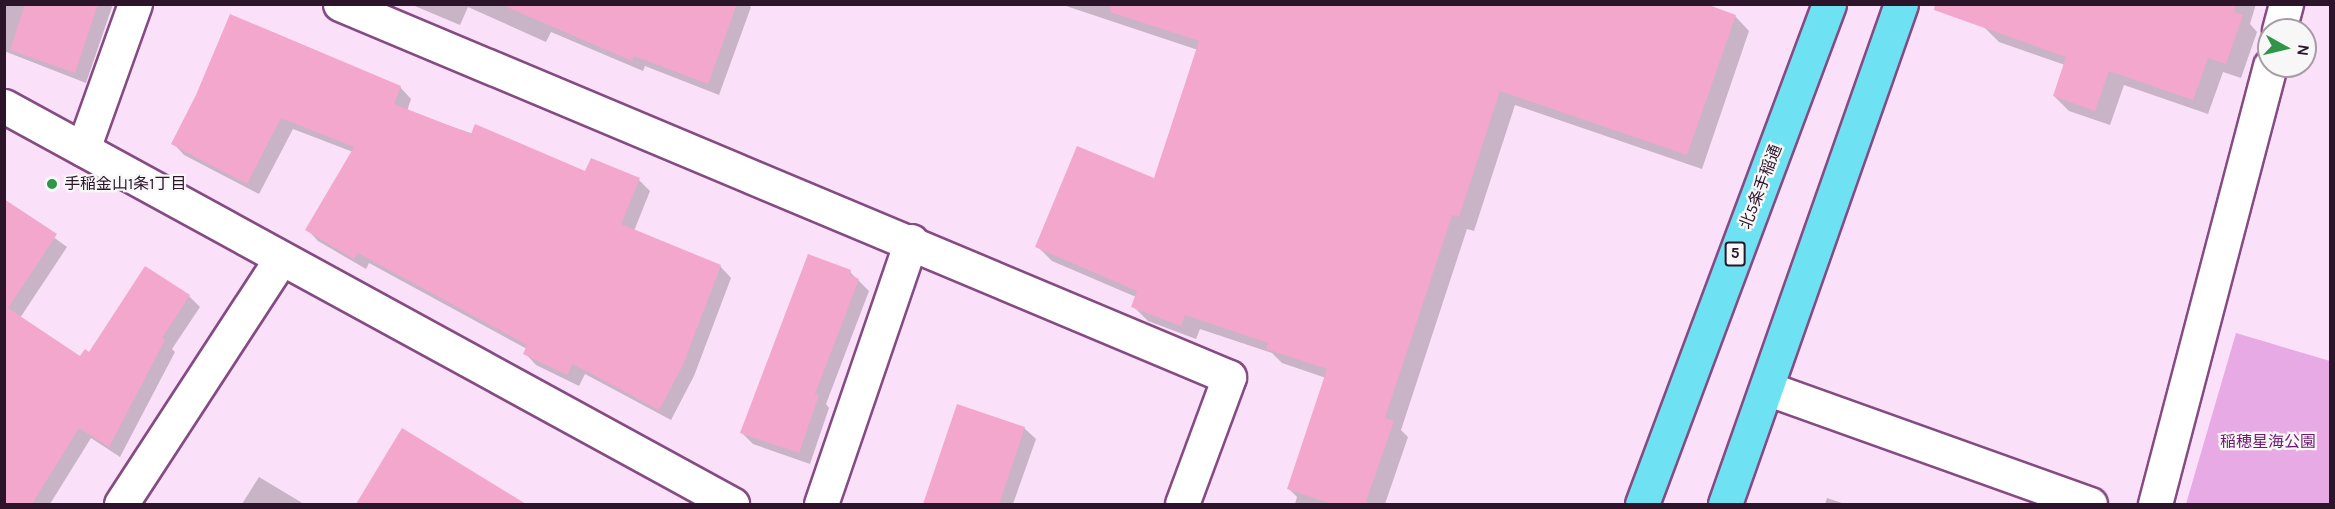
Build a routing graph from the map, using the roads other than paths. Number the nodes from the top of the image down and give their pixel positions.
1 (135, 4) edge
2 (340, 4) edge
3 (1829, 4) edge
4 (1901, 4) edge
5 (2267, 78) edge
6 (4, 106) edge
7 (83, 149) junction
8 (911, 241) junction
9 (280, 260) junction
10 (1769, 389) junction
11 (121, 504) edge
12 (732, 504) edge
13 (821, 504) edge
14 (1182, 504) edge
15 (1642, 504) edge
16 (1725, 504) edge
17 (2090, 504) edge
18 (2155, 504) edge

1 - 7 street
2 - 8 street
3 - 15 highway, 北5条手稲通 / 5
4 - 10 highway
5 - 18 street
6 - 7 street
7 - 9 street
8 - 13 street
8 - 14 street
9 - 11 street
9 - 12 street
10 - 16 highway
10 - 17 street

